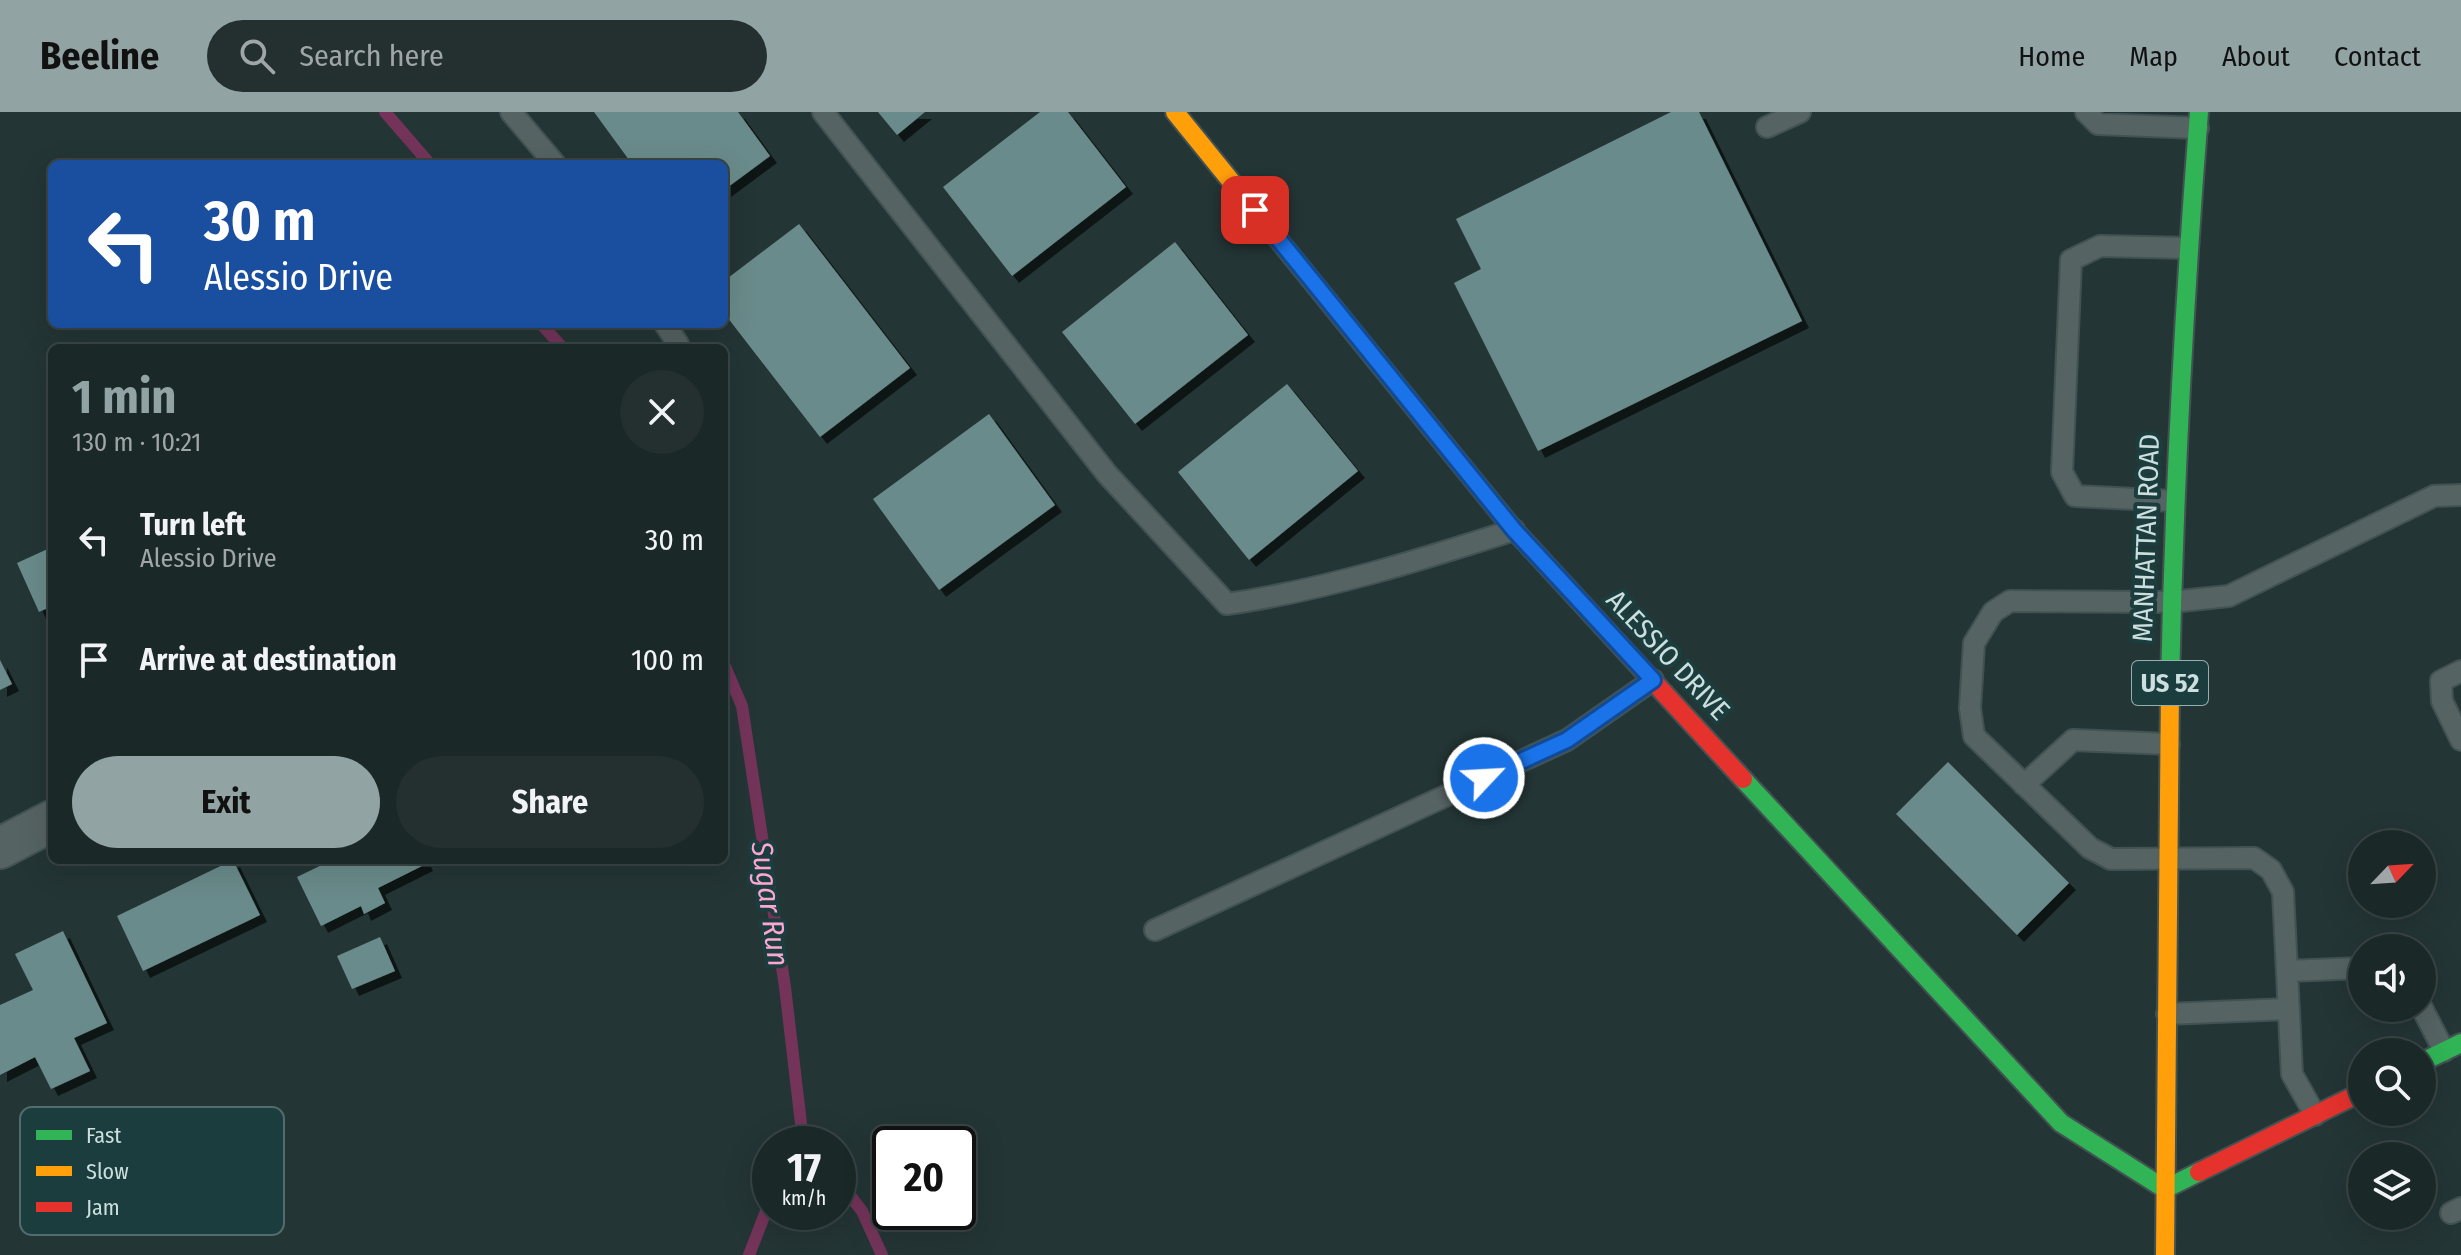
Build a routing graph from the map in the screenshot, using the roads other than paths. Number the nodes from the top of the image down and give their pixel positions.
1 (511, 112) edge
2 (823, 112) edge
3 (1175, 112) edge
4 (1800, 112) edge
5 (2086, 112) edge
6 (2199, 120) edge
7 (1767, 127) dead end
8 (552, 160) edge
9 (2188, 248) junction
10 (668, 328) edge
11 (678, 344) dead end
12 (2461, 495) edge
13 (2174, 501) junction
14 (1514, 530) junction
15 (2171, 602) junction
16 (2461, 671) edge
17 (1653, 680) junction
18 (2461, 740) edge
19 (2169, 744) junction
20 (2024, 785) junction
21 (48, 823) edge
22 (0, 848) edge
23 (2167, 859) junction
24 (1155, 930) dead end
25 (2348, 969) edge
26 (2287, 971) junction
27 (2289, 1009) junction
28 (2167, 1014) junction
29 (2433, 1022) edge
30 (2453, 1047) edge
31 (2348, 1099) edge
32 (2315, 1115) junction
33 (2165, 1189) junction
34 (2165, 1255) edge

1 - 8 lane
2 - 14 lane
3 - 14 street, ALESSIO DRIVE
4 - 7 lane
5 - 6 lane
6 - 9 street, MANHATTAN ROAD / US 52
9 - 13 street, MANHATTAN ROAD / US 52
9 - 13 lane
10 - 11 lane
12 - 15 lane
13 - 15 street, MANHATTAN ROAD / US 52
14 - 17 street, ALESSIO DRIVE
15 - 19 street, MANHATTAN ROAD / US 52
15 - 20 lane
16 - 18 lane
17 - 24 lane
17 - 33 street, ALESSIO DRIVE
19 - 20 lane
19 - 23 street, MANHATTAN ROAD / US 52
20 - 23 lane
21 - 22 street
23 - 26 lane
23 - 28 street, MANHATTAN ROAD / US 52
25 - 26 lane
26 - 27 lane
27 - 28 lane
27 - 32 lane
28 - 33 street, MANHATTAN ROAD / US 52
29 - 30 lane
31 - 32 street
32 - 33 street
33 - 34 street, MANHATTAN ROAD / US 52

